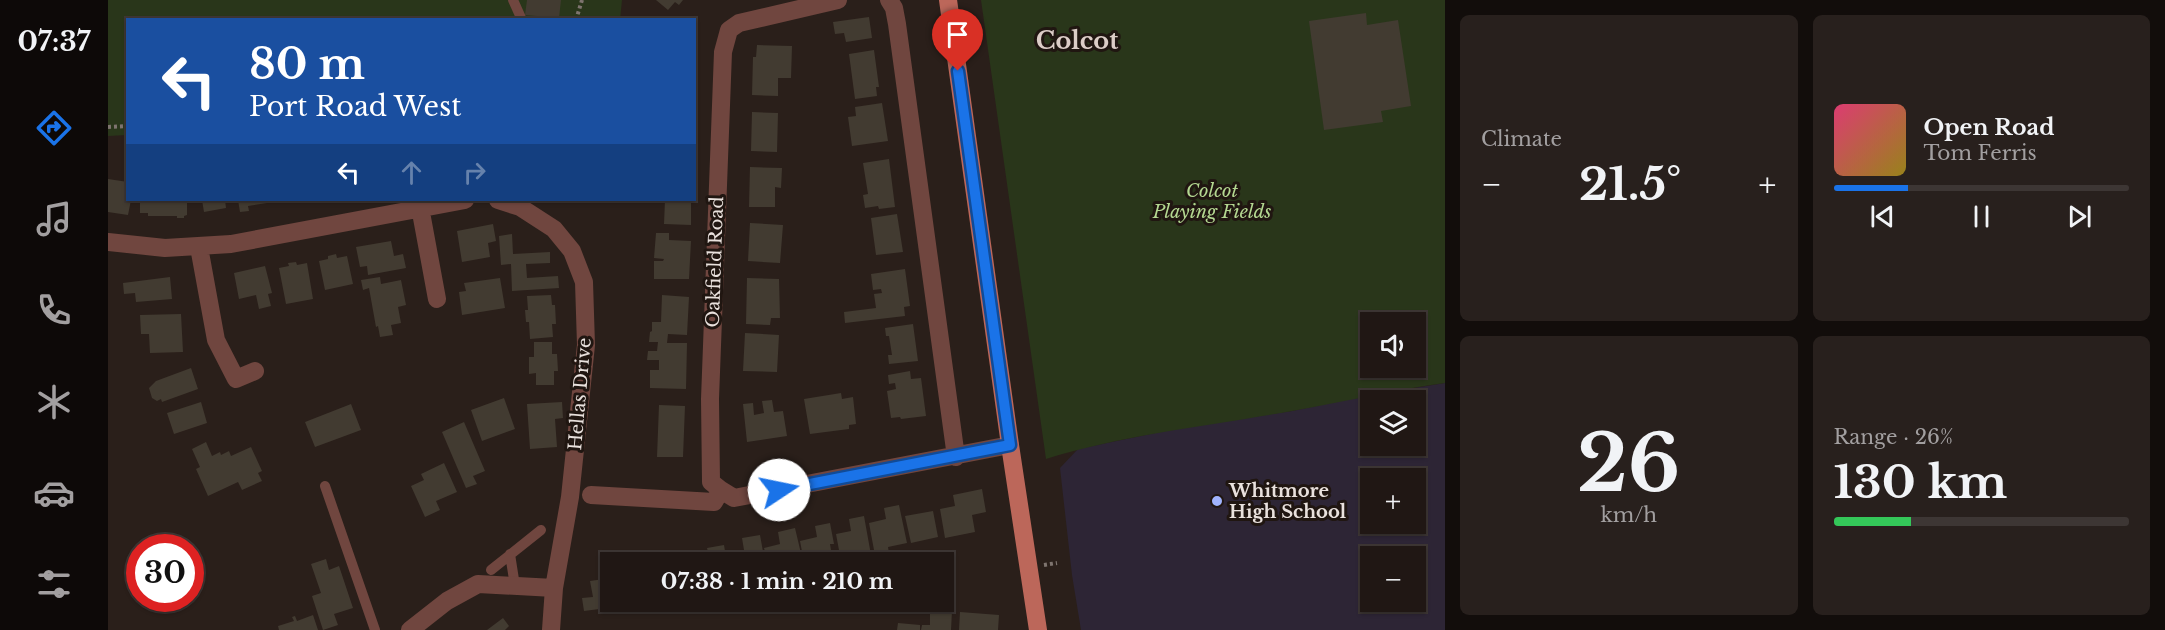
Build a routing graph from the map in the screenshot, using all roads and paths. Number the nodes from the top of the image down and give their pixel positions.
1 (513, 0) edge
2 (582, 0) edge
3 (838, 0) edge
4 (889, 0) edge
5 (948, 0) edge
6 (521, 18) edge
7 (577, 18) edge
8 (126, 126) edge
9 (108, 127) edge
10 (459, 201) edge
11 (501, 201) edge
12 (420, 207) junction
13 (108, 242) edge
14 (199, 247) junction
15 (437, 299) dead end
16 (255, 371) dead end
17 (1010, 445) junction
18 (956, 457) junction
19 (325, 486) dead end
20 (721, 490) junction
21 (591, 495) dead end
22 (541, 530) dead end
23 (510, 554) junction
24 (491, 570) dead end
25 (515, 586) junction
26 (555, 588) junction
27 (375, 630) edge
28 (410, 630) edge
29 (551, 630) edge
30 (1038, 630) edge

1 - 6 lane
2 - 7 path
3 - 20 street, Oakfield Road
4 - 18 street
5 - 17 main road
8 - 9 path
10 - 12 street
11 - 26 street, Hellas Drive
12 - 14 street
12 - 15 street
13 - 14 street
14 - 16 street
17 - 18 street
17 - 30 main road
18 - 20 street
19 - 27 lane
20 - 21 street
22 - 23 lane
23 - 24 lane
23 - 25 lane
25 - 26 street
25 - 28 street
26 - 29 street, Hellas Drive

